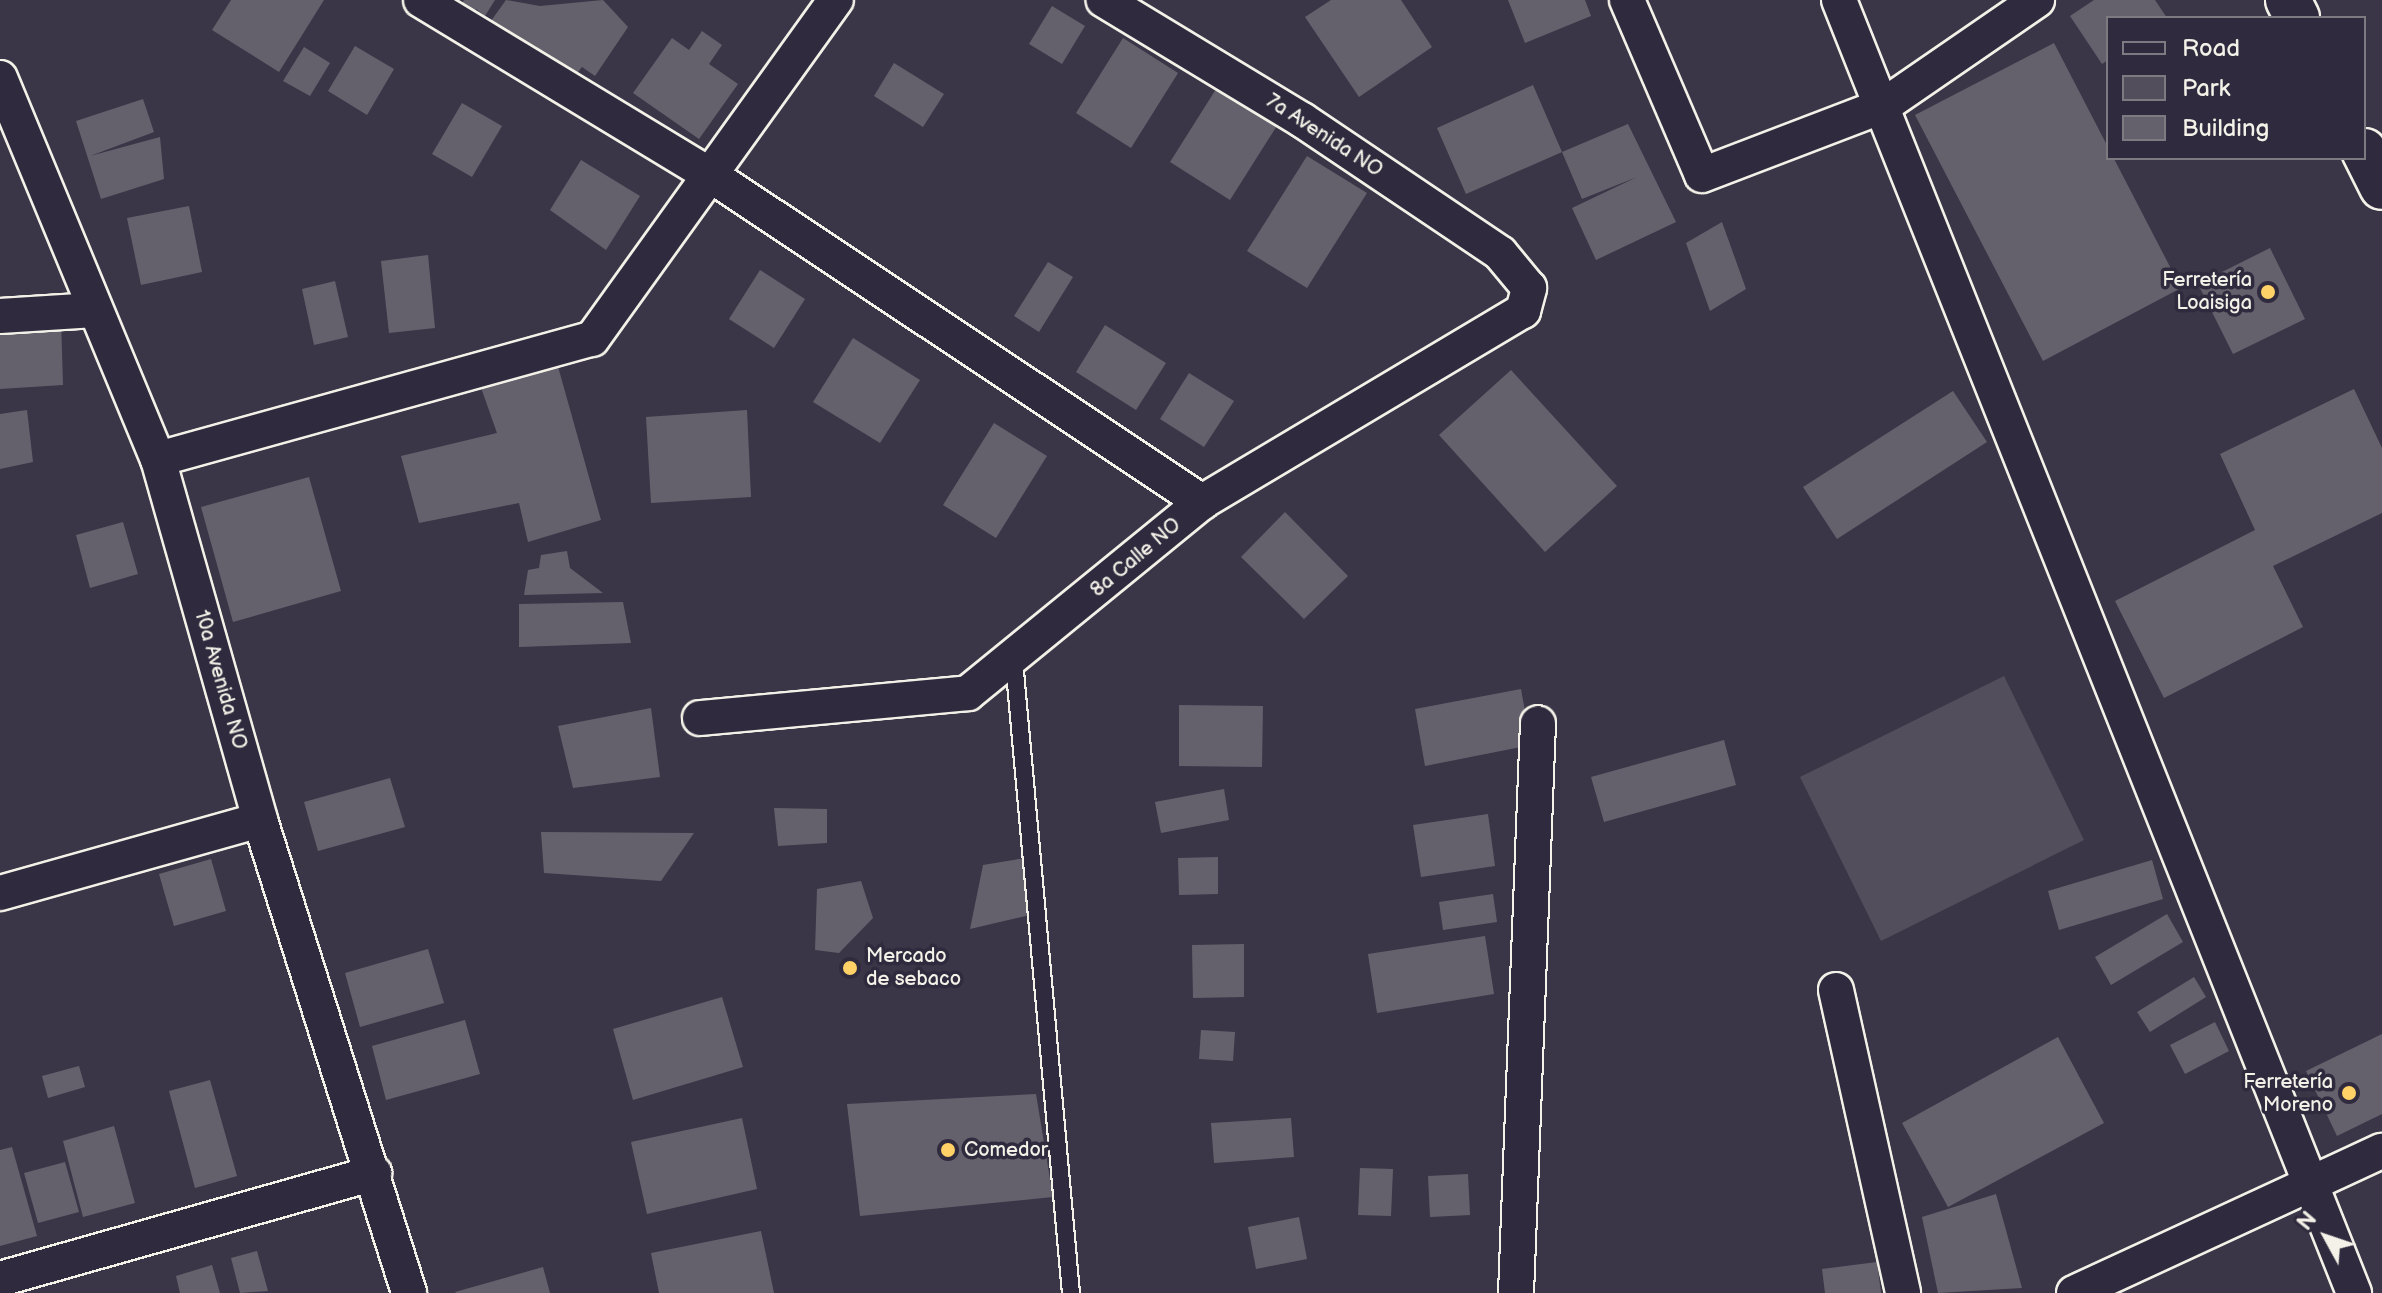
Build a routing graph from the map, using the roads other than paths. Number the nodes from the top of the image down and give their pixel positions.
1 (421, 0) edge
2 (836, 0) edge
3 (1104, 0) edge
4 (1627, 0) edge
5 (1839, 0) edge
6 (2037, 0) edge
7 (0, 78) edge
8 (1883, 106) junction
9 (2366, 155) edge
10 (712, 176) junction
11 (2382, 187) edge
12 (1529, 288) joint
13 (95, 310) junction
14 (0, 316) edge
15 (158, 459) junction
16 (1202, 502) junction
17 (1014, 661) junction
18 (700, 718) dead end
19 (1538, 723) dead end
20 (260, 820) junction
21 (0, 893) edge
22 (1836, 990) dead end
23 (2382, 1151) edge
24 (374, 1173) junction
25 (2308, 1187) junction
26 (0, 1279) edge
27 (409, 1293) edge
28 (1071, 1293) edge
29 (1516, 1293) edge
30 (1903, 1293) edge
31 (2074, 1293) edge
32 (2354, 1293) edge

1 - 10 street
2 - 10 street
3 - 12 street, 7a Avenida NO
4 - 8 street
5 - 8 street
6 - 8 street
7 - 13 street, 10a Avenida NO
8 - 25 street
9 - 11 main road
10 - 15 street
10 - 16 street
12 - 16 street, 8a Calle NO
13 - 14 street
13 - 15 street, 10a Avenida NO
15 - 20 street, 10a Avenida NO
16 - 17 street, 8a Calle NO
17 - 18 street, 8a Calle NO
17 - 28 lane
19 - 29 street
20 - 21 street
20 - 24 street, 10a Avenida NO
22 - 30 street
23 - 25 street
24 - 26 street
24 - 27 street, 10a Avenida NO
25 - 31 street
25 - 32 street

